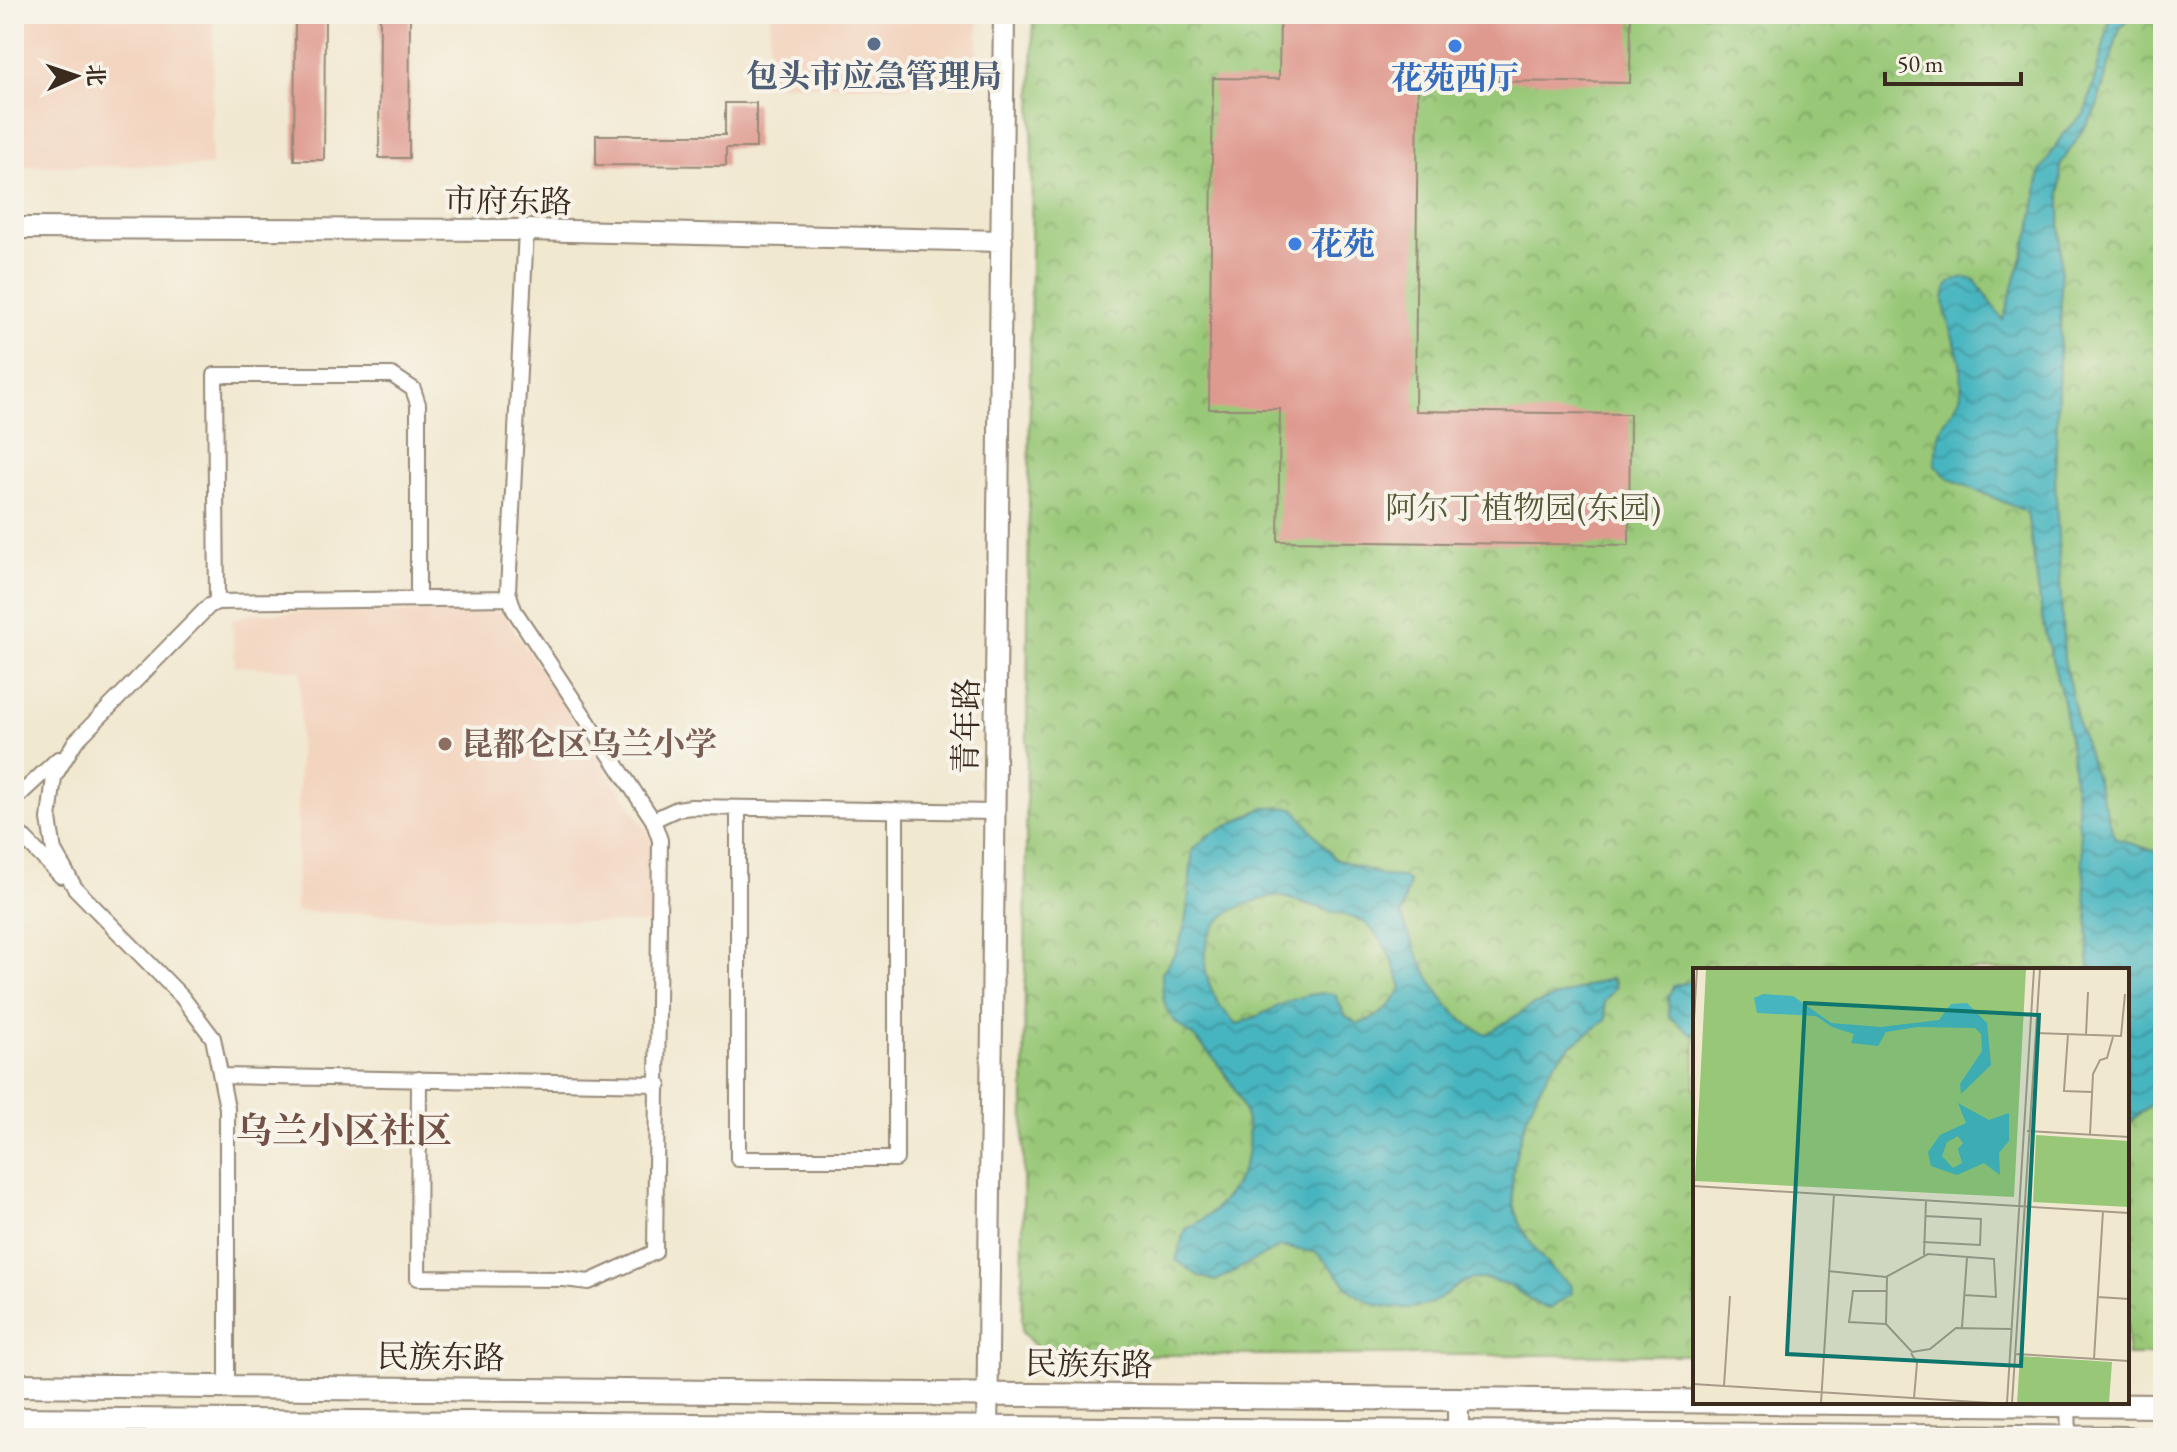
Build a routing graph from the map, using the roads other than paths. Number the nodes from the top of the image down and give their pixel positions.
1 (1004, 14) edge
2 (14, 228) edge
3 (526, 230) junction
4 (1002, 241) junction
5 (418, 598) junction
6 (509, 598) junction
7 (217, 602) junction
8 (75, 742) junction
9 (14, 800) edge
10 (738, 808) junction
11 (896, 810) junction
12 (995, 812) junction
13 (653, 820) junction
14 (14, 828) edge
15 (75, 888) junction
16 (221, 1076) junction
17 (419, 1079) junction
18 (659, 1084) junction
19 (14, 1385) edge
20 (227, 1387) junction
21 (987, 1394) junction
22 (1458, 1401) junction
23 (1693, 1403) edge
24 (1916, 1404) edge
25 (2068, 1405) junction
26 (2163, 1406) edge
27 (14, 1419) edge
28 (73, 1429) edge
29 (370, 1430) edge
30 (987, 1433) edge
31 (1458, 1435) edge
32 (2069, 1438) edge
33 (2128, 1438) edge

1 - 4 main road, 青年路
2 - 3 main road, 市府东路
3 - 4 main road, 市府东路
3 - 6 street
4 - 12 main road, 青年路
5 - 6 street
5 - 7 street
5 - 7 street
6 - 13 street
7 - 8 street
8 - 9 street
8 - 15 street
10 - 11 street
10 - 11 street
10 - 13 street
11 - 12 street
12 - 21 main road, 青年路
13 - 18 street
14 - 15 street
15 - 16 street
16 - 17 street
16 - 20 street
17 - 18 street
17 - 18 street
19 - 20 main road, 民族东路
20 - 21 main road, 民族东路
21 - 22 main road, 民族东路
21 - 30 main road, 青年路
22 - 23 main road, 民族东路
22 - 31 main road
24 - 25 main road, 民族东路
25 - 26 main road, 民族东路
25 - 32 street
27 - 28 main road, 民族东路
28 - 29 main road, 民族东路
29 - 30 main road, 民族东路
30 - 31 main road, 民族东路
31 - 32 main road, 民族东路
32 - 33 main road, 民族东路

